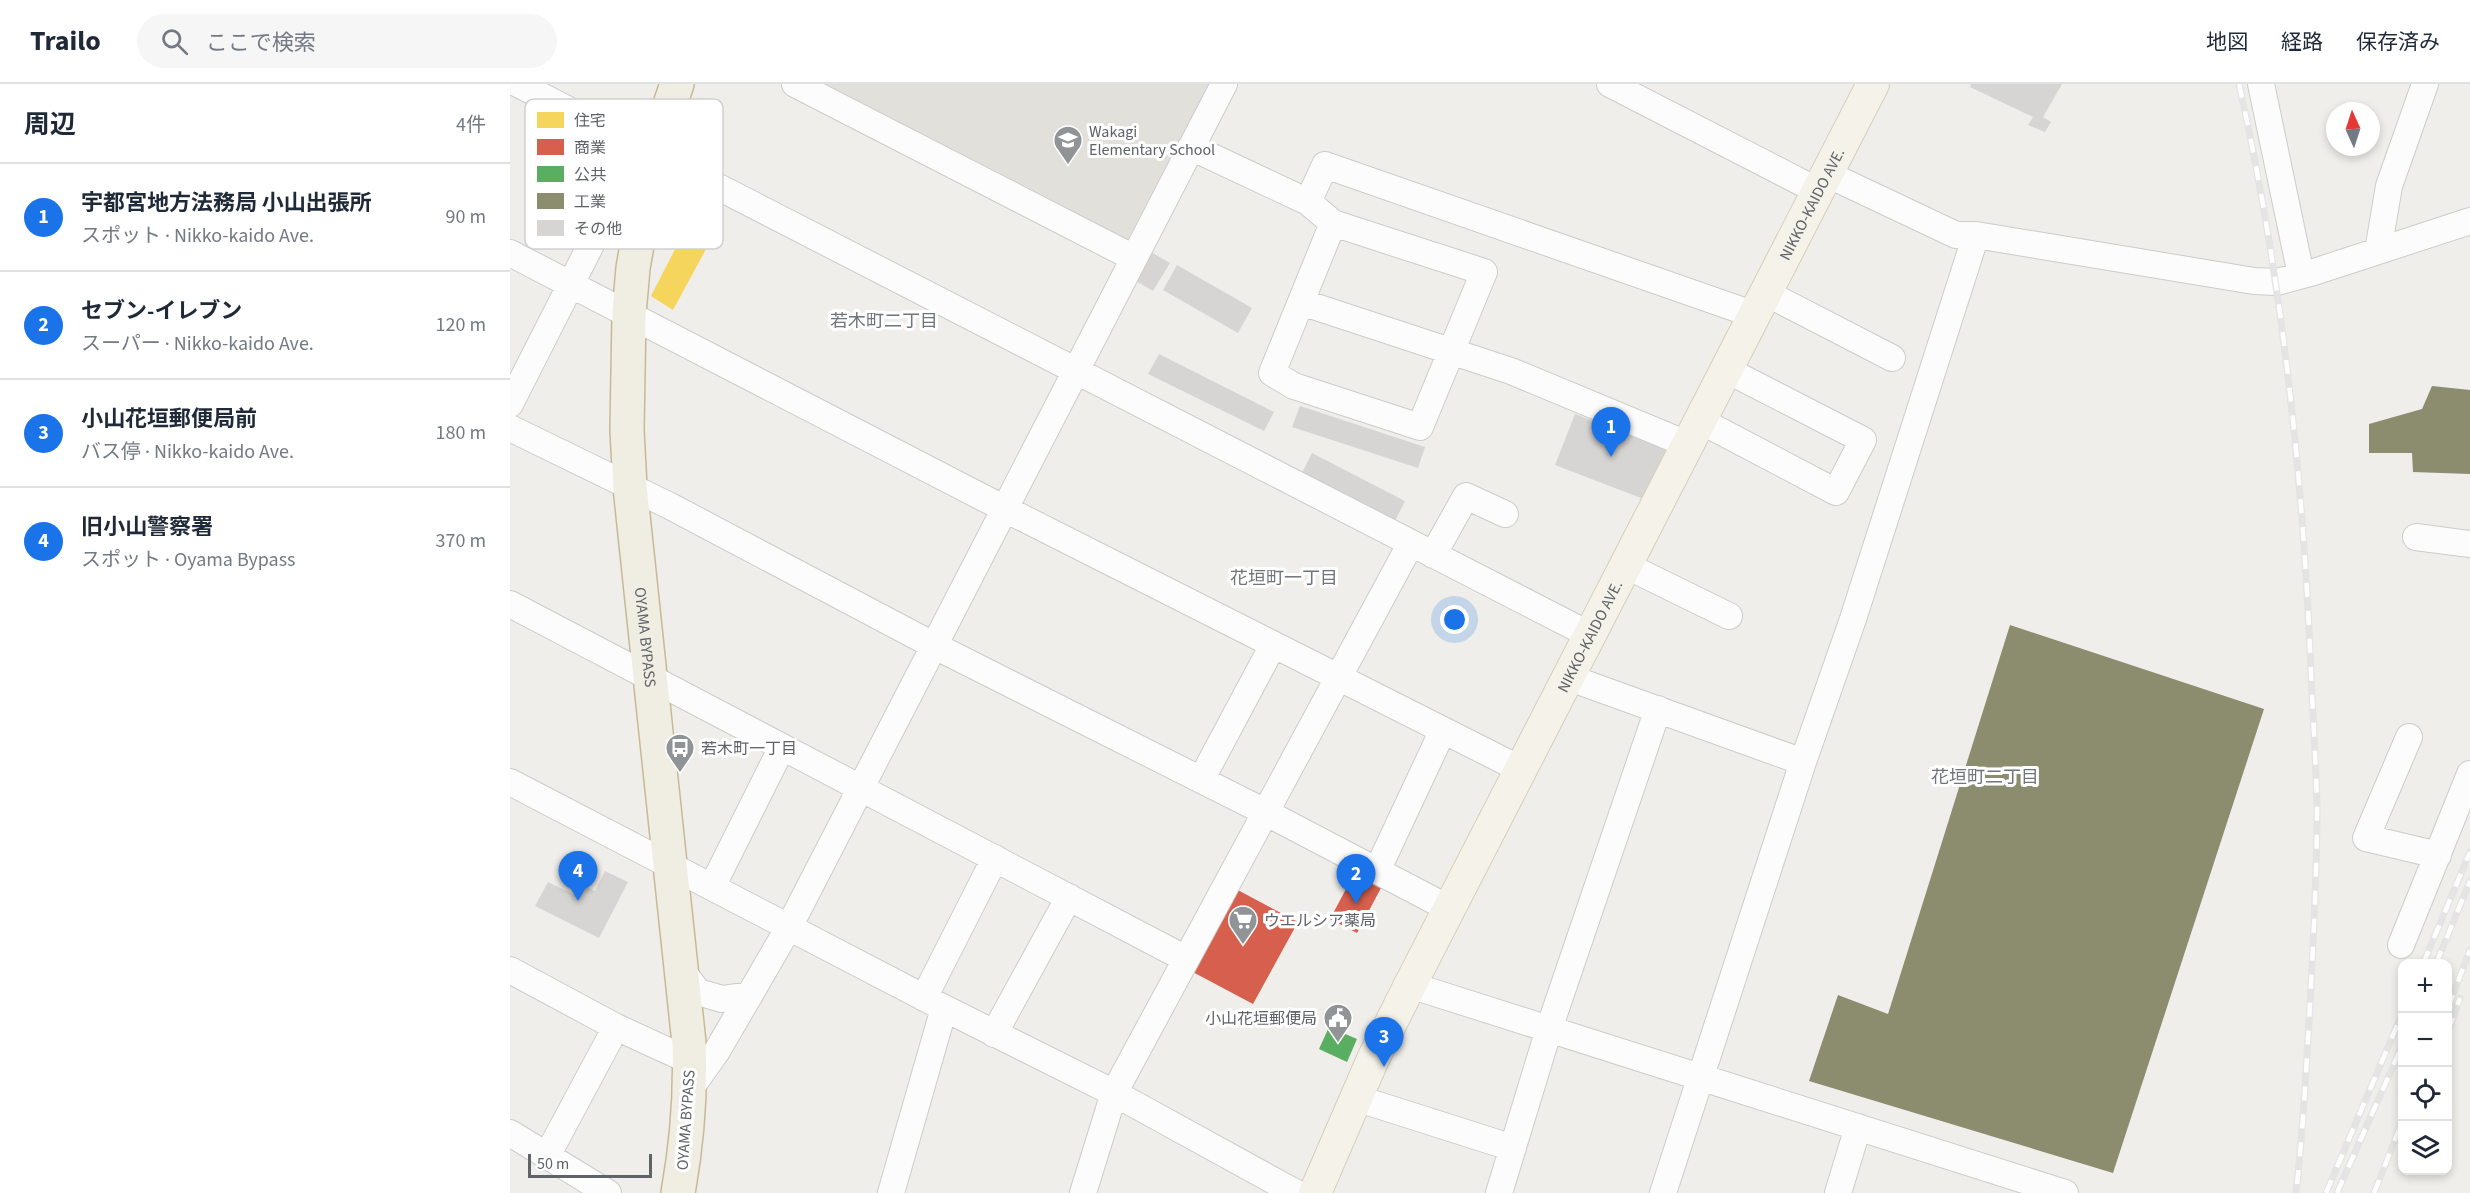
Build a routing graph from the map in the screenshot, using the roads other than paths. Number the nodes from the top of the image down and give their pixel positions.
1 (518, 84) edge
2 (677, 84) edge
3 (795, 84) edge
4 (1224, 84) edge
5 (1610, 84) edge
6 (1873, 84) edge
7 (2262, 84) edge
8 (2425, 84) edge
9 (543, 99) edge
10 (672, 99) edge
11 (1191, 147) junction
12 (1822, 183) junction
13 (723, 199) edge
14 (1308, 202) junction
15 (2470, 221) edge
16 (1333, 222) junction
17 (1976, 235) junction
18 (589, 249) edge
19 (636, 249) edge
20 (2378, 251) junction
21 (510, 253) edge
22 (1134, 258) junction
23 (2301, 275) junction
24 (571, 284) junction
25 (1301, 302) junction
26 (1761, 304) junction
27 (629, 314) junction
28 (1451, 351) junction
29 (1892, 358) dead end
30 (1727, 370) junction
31 (1076, 371) junction
32 (510, 404) edge
33 (510, 428) edge
34 (1695, 433) junction
35 (630, 487) junction
36 (1003, 508) junction
37 (1505, 514) dead end
38 (2416, 537) dead end
39 (2470, 543) edge
40 (1422, 549) junction
41 (1627, 566) junction
42 (510, 604) edge
43 (1729, 616) dead end
44 (1592, 636) junction
45 (933, 645) junction
46 (1274, 645) junction
47 (649, 677) junction
48 (1570, 678) junction
49 (1339, 679) junction
50 (1658, 709) junction
51 (1443, 730) junction
52 (2409, 737) dead end
53 (782, 747) junction
54 (1803, 762) junction
55 (1522, 770) junction
56 (2470, 774) edge
57 (1202, 780) junction
58 (510, 782) edge
59 (861, 787) junction
60 (1267, 813) junction
61 (2438, 855) junction
62 (995, 858) junction
63 (672, 866) junction
64 (1377, 871) junction
65 (712, 887) junction
66 (1069, 897) junction
67 (1450, 909) junction
68 (789, 927) junction
69 (2401, 945) dead end
70 (1186, 959) junction
71 (510, 970) edge
72 (683, 972) junction
73 (1410, 985) junction
74 (750, 995) junction
75 (934, 1003) junction
76 (616, 1027) junction
77 (1549, 1029) junction
78 (994, 1034) junction
79 (690, 1075) junction
80 (1700, 1079) junction
81 (1114, 1093) junction
82 (1356, 1098) junction
83 (1858, 1127) junction
84 (510, 1133) edge
85 (1513, 1148) junction
86 (547, 1156) junction
87 (2000, 1183) edge
88 (608, 1193) edge
89 (678, 1193) edge
90 (891, 1193) edge
91 (1083, 1193) edge
92 (1296, 1193) edge
93 (1315, 1193) edge
94 (1499, 1193) edge
95 (1663, 1193) edge
96 (1838, 1193) edge
97 (2065, 1193) edge

1 - 9 street
2 - 10 highway, OYAMA BYPASS
3 - 22 street
4 - 11 street
5 - 12 street
6 - 12 main road, NIKKO-KAIDO AVE.
7 - 23 street
8 - 20 street
11 - 14 street
11 - 22 street
12 - 17 street
12 - 26 main road, NIKKO-KAIDO AVE.
13 - 31 street
14 - 16 street
14 - 26 street
15 - 20 street
16 - 25 street
16 - 28 street
17 - 23 street
17 - 54 street
18 - 24 street
19 - 27 highway, OYAMA BYPASS
20 - 23 street
21 - 24 street
22 - 31 street
24 - 27 street
24 - 32 street
25 - 28 street
25 - 28 street
26 - 29 street
26 - 30 main road, NIKKO-KAIDO AVE.
27 - 35 highway, OYAMA BYPASS
27 - 36 street
28 - 34 street
30 - 34 main road, NIKKO-KAIDO AVE.
30 - 34 street
31 - 36 street
31 - 40 street
33 - 35 street
34 - 41 main road, NIKKO-KAIDO AVE.
35 - 45 street
35 - 47 highway, OYAMA BYPASS
36 - 45 street
36 - 46 street
37 - 40 street
38 - 39 street
40 - 44 street
40 - 49 street
41 - 43 street
41 - 44 main road, NIKKO-KAIDO AVE.
42 - 47 street
44 - 48 main road, NIKKO-KAIDO AVE.
45 - 57 street
45 - 59 street
46 - 49 street
46 - 57 street
47 - 53 street
47 - 63 highway, OYAMA BYPASS
48 - 50 street
48 - 55 main road, NIKKO-KAIDO AVE.
49 - 51 street
49 - 60 street
50 - 54 street
50 - 77 street
51 - 55 street
51 - 64 street
52 - 61 street
53 - 59 street
53 - 65 street
54 - 80 street
55 - 67 main road, NIKKO-KAIDO AVE.
56 - 61 street
57 - 60 street
58 - 63 street
59 - 62 street
59 - 68 street
60 - 64 street
60 - 70 street
61 - 69 street
62 - 66 street
62 - 75 street
63 - 65 street
63 - 72 highway, OYAMA BYPASS
64 - 67 street
65 - 68 street
66 - 70 street
66 - 78 street
67 - 73 main road, NIKKO-KAIDO AVE.
68 - 74 street
68 - 75 street
70 - 81 street
71 - 76 street
72 - 74 street
72 - 79 highway, OYAMA BYPASS
73 - 77 street
73 - 82 main road, NIKKO-KAIDO AVE.
74 - 79 street
75 - 78 street
75 - 90 street
76 - 79 street
76 - 86 street
77 - 80 street
77 - 85 street
78 - 81 street
79 - 89 highway, OYAMA BYPASS
80 - 83 street
80 - 95 street
81 - 91 street
81 - 92 street
82 - 85 street
82 - 93 main road, NIKKO-KAIDO AVE.
83 - 87 street
83 - 96 street
84 - 86 street
85 - 94 street
86 - 88 street
87 - 97 street

